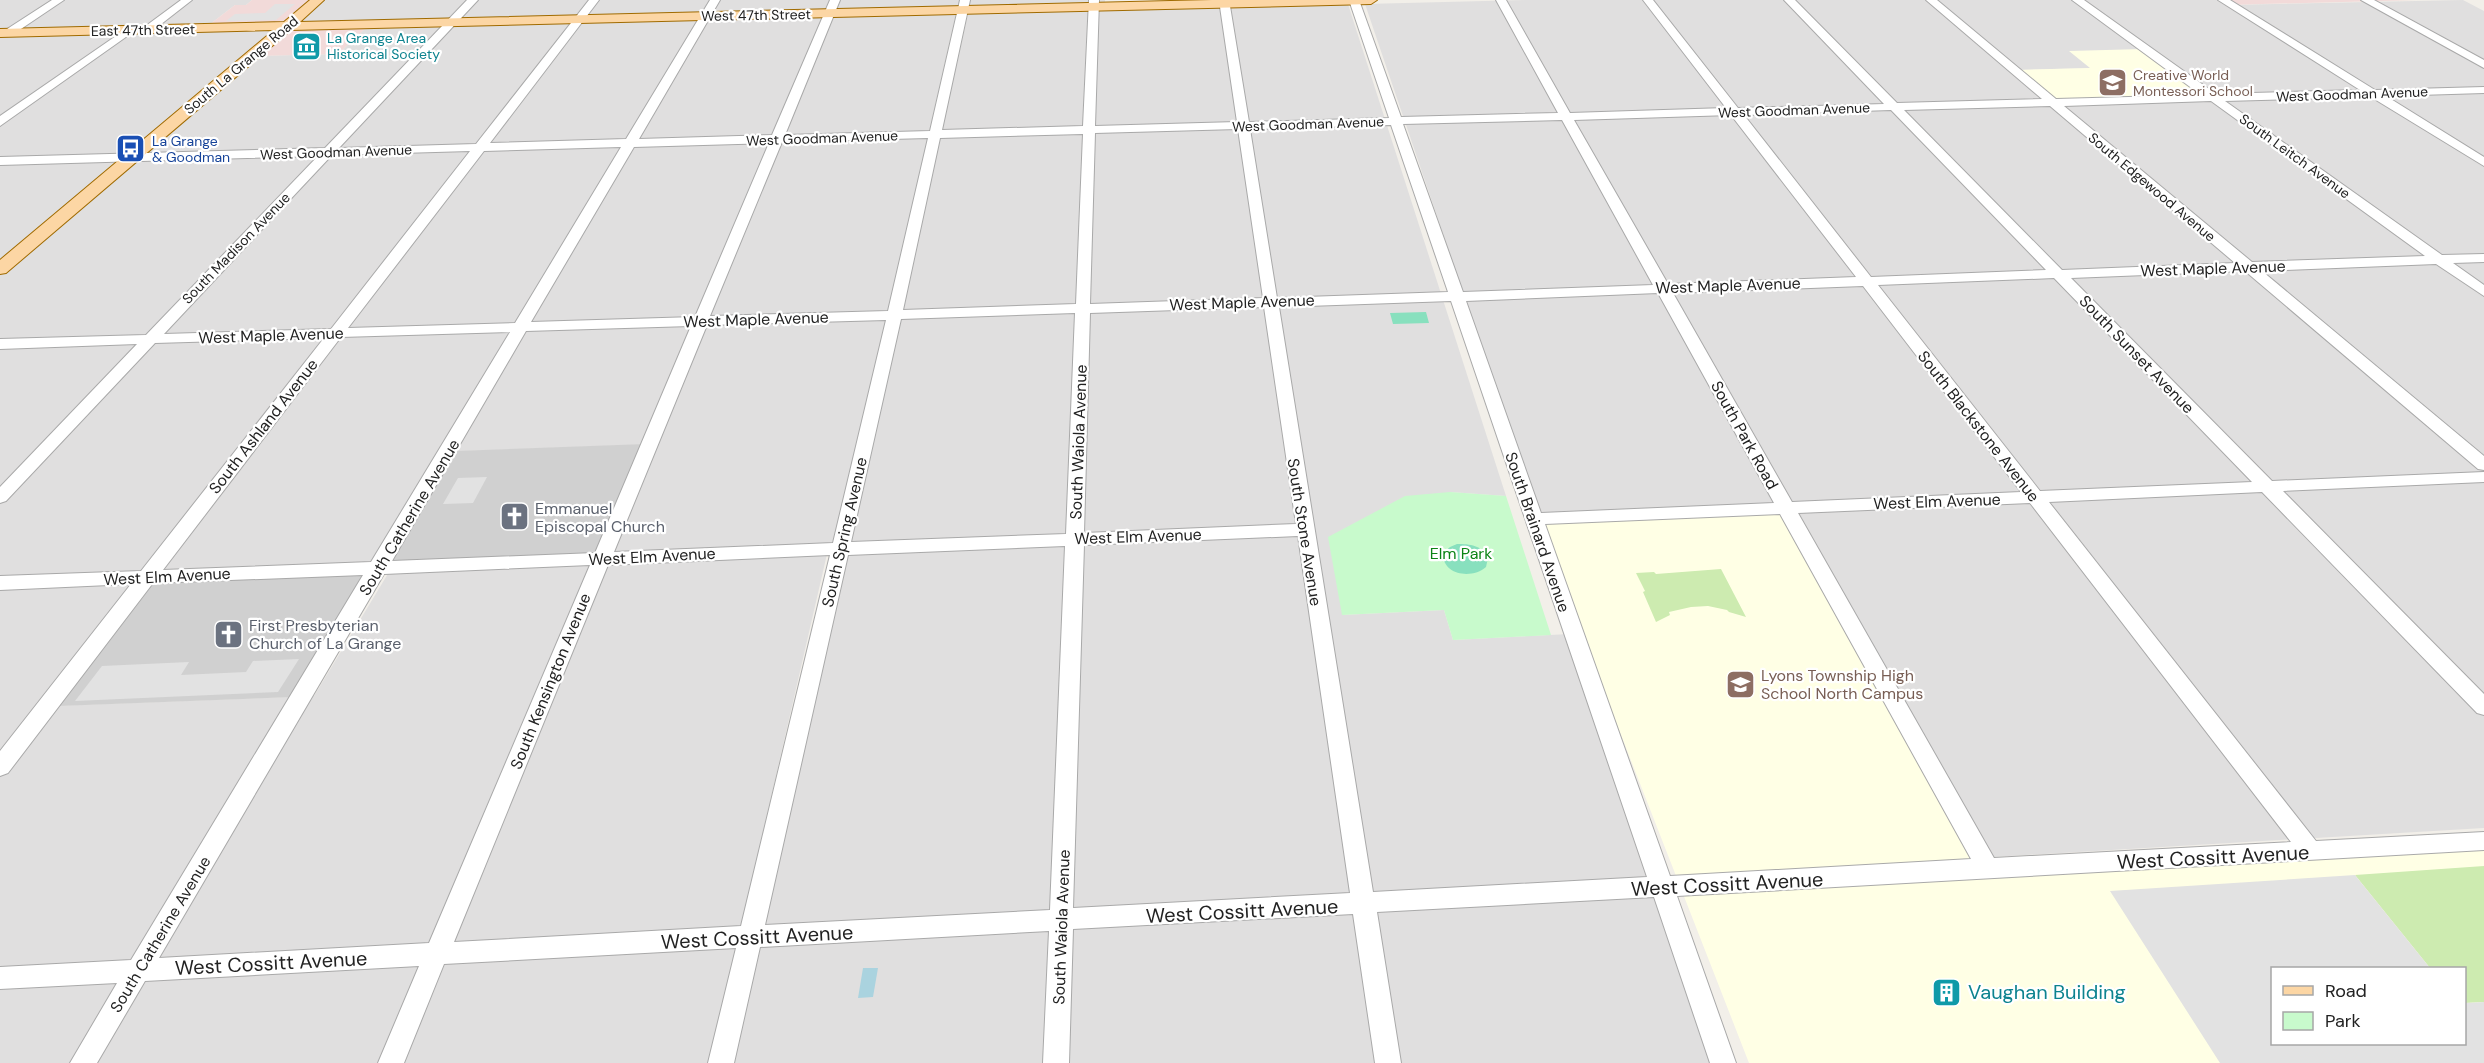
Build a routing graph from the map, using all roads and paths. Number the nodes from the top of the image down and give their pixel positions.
1 (59, 0) edge
2 (188, 0) edge
3 (318, 0) edge
4 (473, 0) edge
5 (594, 0) edge
6 (715, 0) edge
7 (1354, 0) edge
8 (1371, 0) edge
9 (1501, 0) edge
10 (1648, 0) edge
11 (1789, 0) edge
12 (1931, 0) edge
13 (2077, 0) edge
14 (2223, 0) edge
15 (2366, 0) edge
16 (1224, 2) edge
17 (1093, 3) edge
18 (964, 5) edge
19 (832, 7) edge
20 (705, 16) junction
21 (579, 20) junction
22 (452, 23) junction
23 (286, 27) junction
24 (129, 30) junction
25 (147, 30) junction
26 (4, 33) edge
27 (2484, 65) edge
28 (2484, 90) edge
29 (2373, 93) junction
30 (2214, 98) junction
31 (2053, 103) junction
32 (1895, 107) junction
33 (1736, 112) junction
34 (1566, 117) junction
35 (0, 122) edge
36 (1396, 122) junction
37 (1243, 126) junction
38 (1090, 130) junction
39 (934, 135) junction
40 (777, 140) junction
41 (629, 144) junction
42 (479, 148) junction
43 (328, 152) junction
44 (132, 158) junction
45 (0, 161) edge
46 (2484, 162) edge
47 (2484, 258) edge
48 (2439, 260) junction
49 (2247, 267) junction
50 (0, 269) edge
51 (2058, 274) junction
52 (1867, 280) junction
53 (1664, 288) junction
54 (2484, 292) edge
55 (1456, 296) junction
56 (1272, 302) junction
57 (1084, 308) junction
58 (895, 314) junction
59 (702, 321) junction
60 (521, 327) junction
61 (335, 333) junction
62 (149, 339) junction
63 (0, 344) edge
64 (2484, 465) edge
65 (2484, 477) edge
66 (2267, 486) junction
67 (0, 497) edge
68 (2033, 497) junction
69 (1785, 508) junction
70 (1533, 519) junction
71 (1304, 530) junction
72 (1073, 538) junction
73 (840, 547) junction
74 (600, 559) junction
75 (380, 566) junction
76 (147, 577) junction
77 (0, 583) edge
78 (2484, 707) edge
79 (0, 767) edge
80 (2484, 841) edge
81 (2311, 851) junction
82 (1989, 870) junction
83 (1662, 888) junction
84 (1365, 904) junction
85 (1061, 921) junction
86 (749, 938) junction
87 (438, 954) junction
88 (139, 970) junction
89 (0, 978) edge
90 (83, 1063) edge
91 (391, 1063) edge
92 (721, 1063) edge
93 (1056, 1063) edge
94 (1388, 1063) edge
95 (1723, 1063) edge

1 - 26 street
2 - 25 street
3 - 23 main road, South La Grange Road
4 - 22 street, South Madison Avenue
5 - 21 street, South Ashland Avenue
6 - 20 street, South Catherine Avenue
7 - 8 main road, West 47th Street
7 - 16 main road, West 47th Street
7 - 36 street, South Brainard Avenue
9 - 34 street, South Park Road
10 - 33 street, South Blackstone Avenue
11 - 32 street, South Sunset Avenue
12 - 31 street, South Edgewood Avenue
13 - 30 street, South Leitch Avenue
14 - 29 street
15 - 27 street
16 - 17 main road, West 47th Street
16 - 37 street, South Stone Avenue
17 - 18 main road, West 47th Street
17 - 38 street, South Waiola Avenue
18 - 19 main road, West 47th Street
18 - 39 street, South Spring Avenue
19 - 20 main road, West 47th Street
19 - 40 street, South Kensington Avenue
20 - 21 main road, West 47th Street
20 - 41 street, South Catherine Avenue
21 - 22 main road, West 47th Street
21 - 42 street, South Ashland Avenue
22 - 23 main road, West 47th Street
22 - 43 street, South Madison Avenue
23 - 25 main road, East 47th Street
23 - 44 main road, South La Grange Road
24 - 25 main road, East 47th Street
24 - 26 main road, East 47th Street
24 - 35 street
28 - 29 street, West Goodman Avenue
29 - 30 street, West Goodman Avenue
29 - 46 street
30 - 31 street, West Goodman Avenue
30 - 48 street, South Leitch Avenue
31 - 32 street, West Goodman Avenue
31 - 49 street, South Edgewood Avenue
32 - 33 street, West Goodman Avenue
32 - 51 street, South Sunset Avenue
33 - 34 street, West Goodman Avenue
33 - 52 street, South Blackstone Avenue
34 - 36 street, West Goodman Avenue
34 - 53 street, South Park Road
36 - 37 street, West Goodman Avenue
36 - 55 street, South Brainard Avenue
37 - 38 street, West Goodman Avenue
37 - 56 street, South Stone Avenue
38 - 39 street, West Goodman Avenue
38 - 57 street, South Waiola Avenue
39 - 40 street, West Goodman Avenue
39 - 58 street, South Spring Avenue
40 - 41 street, West Goodman Avenue
40 - 59 street, South Kensington Avenue
41 - 42 street, West Goodman Avenue
41 - 60 street, South Catherine Avenue
42 - 43 street, West Goodman Avenue
42 - 61 street, South Ashland Avenue
43 - 44 street, West Goodman Avenue
43 - 62 street, South Madison Avenue
44 - 45 street, West Goodman Avenue
44 - 50 main road, South La Grange Road
47 - 48 street, West Maple Avenue
48 - 49 street, West Maple Avenue
48 - 54 street, South Leitch Avenue
49 - 51 street, West Maple Avenue
49 - 64 street, South Edgewood Avenue
51 - 52 street, West Maple Avenue
51 - 66 street, South Sunset Avenue
52 - 53 street, West Maple Avenue
52 - 68 street, South Blackstone Avenue
53 - 55 street, West Maple Avenue
53 - 69 street, South Park Road
55 - 56 street, West Maple Avenue
55 - 70 street, South Brainard Avenue
56 - 57 street, West Maple Avenue
56 - 71 street, South Stone Avenue
57 - 58 street, West Maple Avenue
57 - 72 street, South Waiola Avenue
58 - 59 street, West Maple Avenue
58 - 73 street, South Spring Avenue
59 - 60 street, West Maple Avenue
59 - 74 street, South Kensington Avenue
60 - 61 street, West Maple Avenue
60 - 75 street, South Catherine Avenue
61 - 62 street, West Maple Avenue
61 - 76 street, South Ashland Avenue
62 - 63 street, West Maple Avenue
62 - 67 street, South Madison Avenue
65 - 66 street, West Elm Avenue
66 - 68 street, West Elm Avenue
66 - 78 street, South Sunset Avenue
68 - 69 street, West Elm Avenue
68 - 81 street, South Blackstone Avenue
69 - 70 street, West Elm Avenue
69 - 82 street, South Park Road
70 - 83 street, South Brainard Avenue
71 - 72 street, West Elm Avenue
71 - 84 street, South Stone Avenue
72 - 73 street, West Elm Avenue
72 - 85 street, South Waiola Avenue
73 - 74 street, West Elm Avenue
73 - 86 street, South Spring Avenue
74 - 75 street, West Elm Avenue
74 - 87 street, South Kensington Avenue
75 - 76 street, West Elm Avenue
75 - 88 street, South Catherine Avenue
76 - 77 street, West Elm Avenue
76 - 79 street, South Ashland Avenue
80 - 81 street, West Cossitt Avenue
81 - 82 street, West Cossitt Avenue
82 - 83 street, West Cossitt Avenue
83 - 84 street, West Cossitt Avenue
83 - 95 street, South Brainard Avenue
84 - 85 street, West Cossitt Avenue
84 - 94 street, South Stone Avenue
85 - 86 street, West Cossitt Avenue
85 - 93 street, South Waiola Avenue
86 - 87 street, West Cossitt Avenue
86 - 92 street, South Spring Avenue
87 - 88 street, West Cossitt Avenue
87 - 91 street, South Kensington Avenue
88 - 89 street, West Cossitt Avenue
88 - 90 street, South Catherine Avenue

